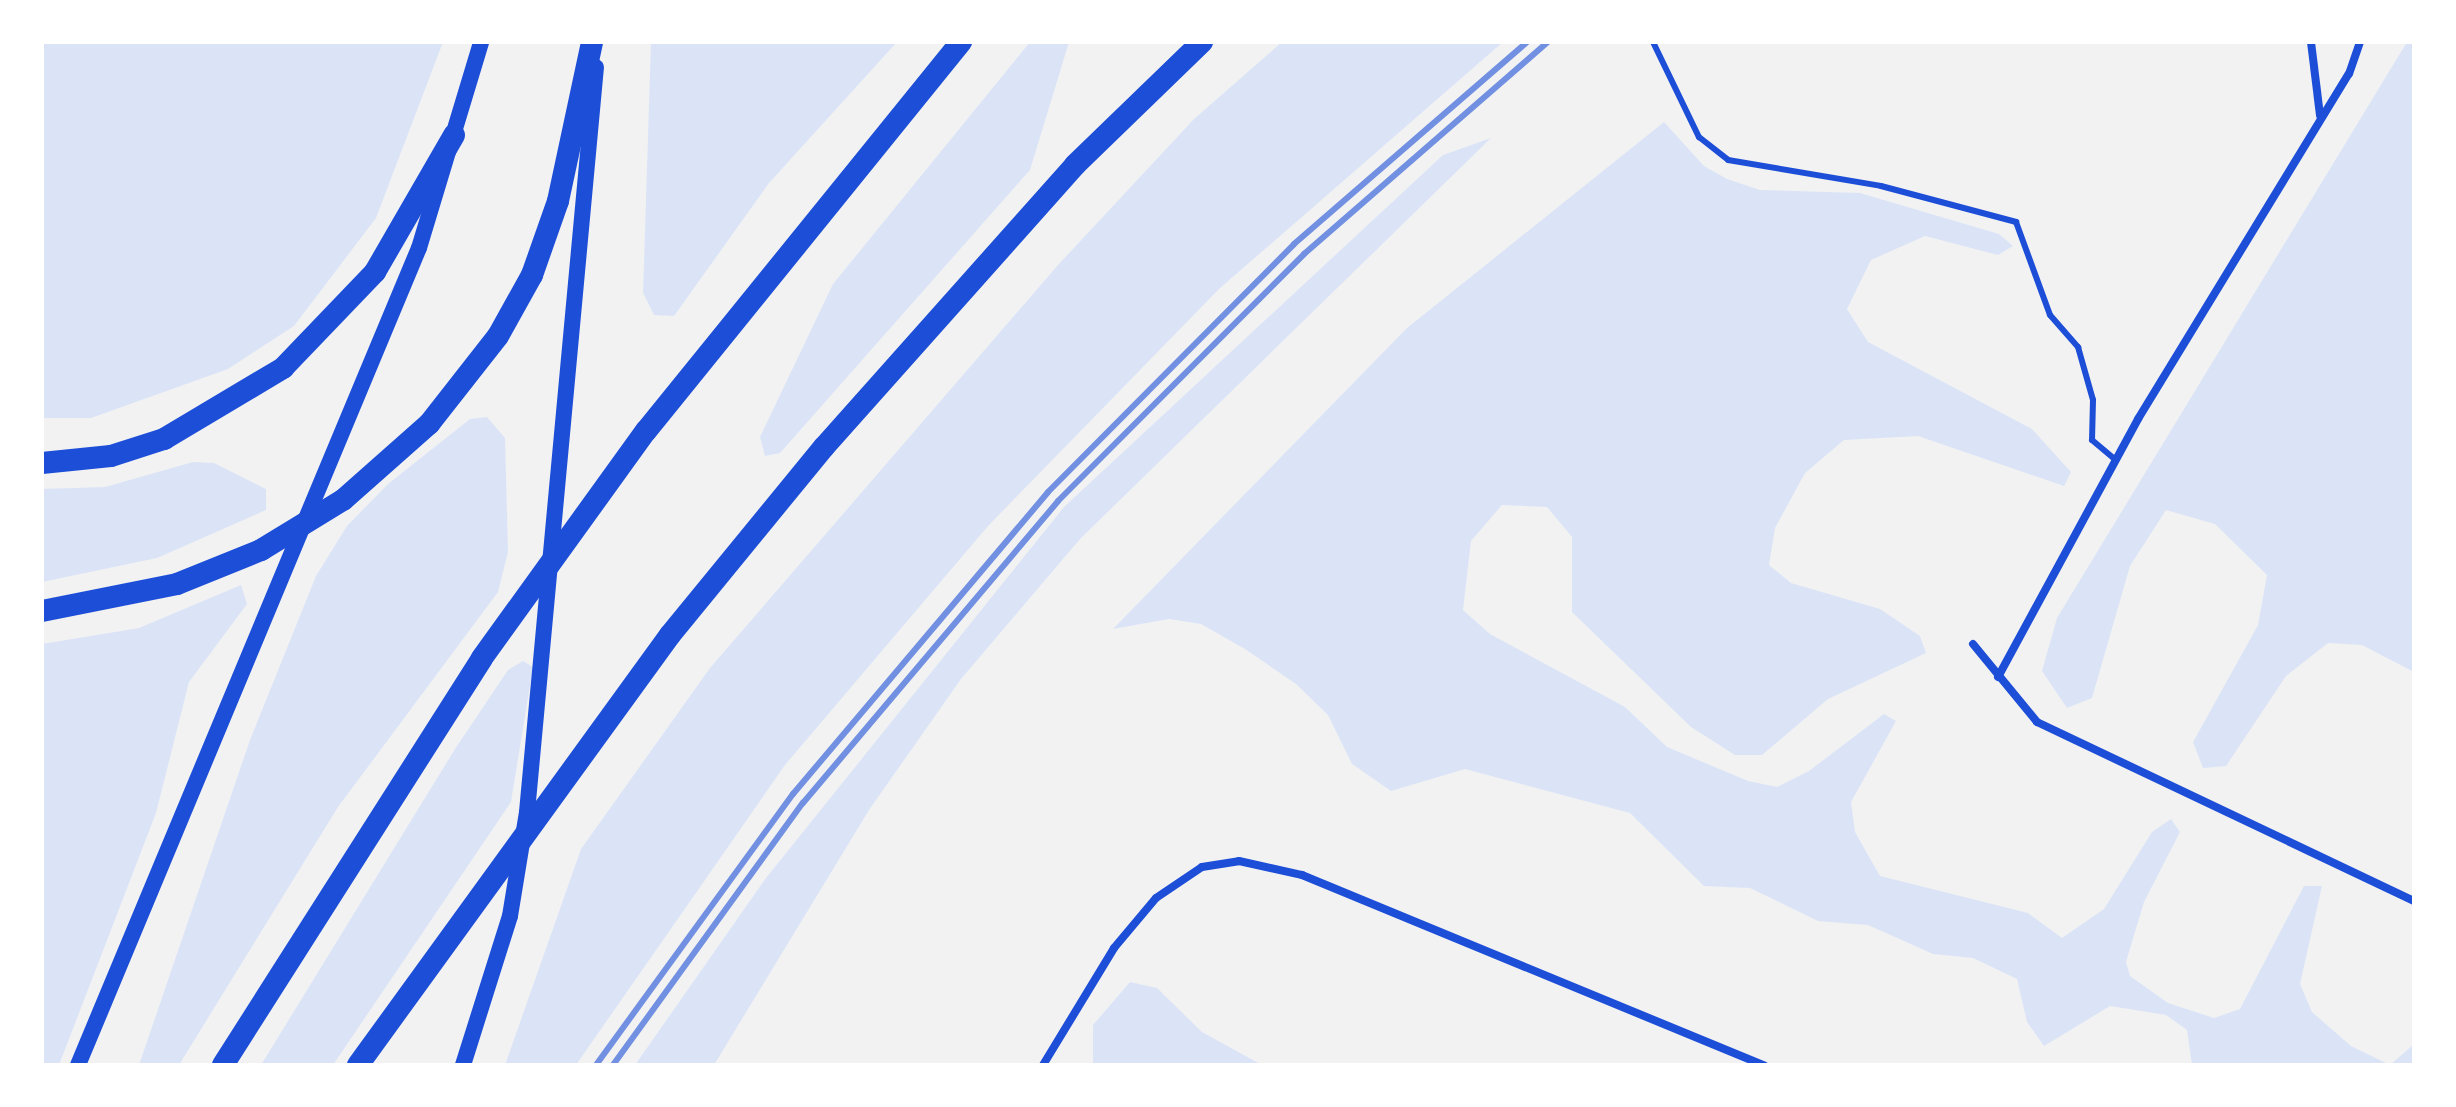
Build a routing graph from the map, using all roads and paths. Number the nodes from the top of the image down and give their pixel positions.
1 (481, 42) edge
2 (592, 42) edge
3 (598, 42) edge
4 (961, 42) edge
5 (1202, 42) edge
6 (1653, 42) edge
7 (2311, 42) edge
8 (2360, 42) edge
9 (2320, 115) junction
10 (454, 135) junction
11 (2116, 460) junction
12 (42, 463) edge
13 (42, 611) edge
14 (1973, 644) dead end
15 (1998, 677) junction
16 (2414, 901) edge
17 (78, 1065) edge
18 (223, 1065) edge
19 (358, 1065) edge
20 (463, 1065) edge
21 (1043, 1065) edge
22 (1764, 1065) edge

1 - 10 main road
2 - 13 highway
3 - 20 main road
4 - 18 highway
5 - 19 highway
6 - 11 lane
7 - 9 street
8 - 9 street
9 - 11 street
10 - 12 highway
10 - 17 main road
11 - 15 street
14 - 15 street
15 - 16 street
21 - 22 street

